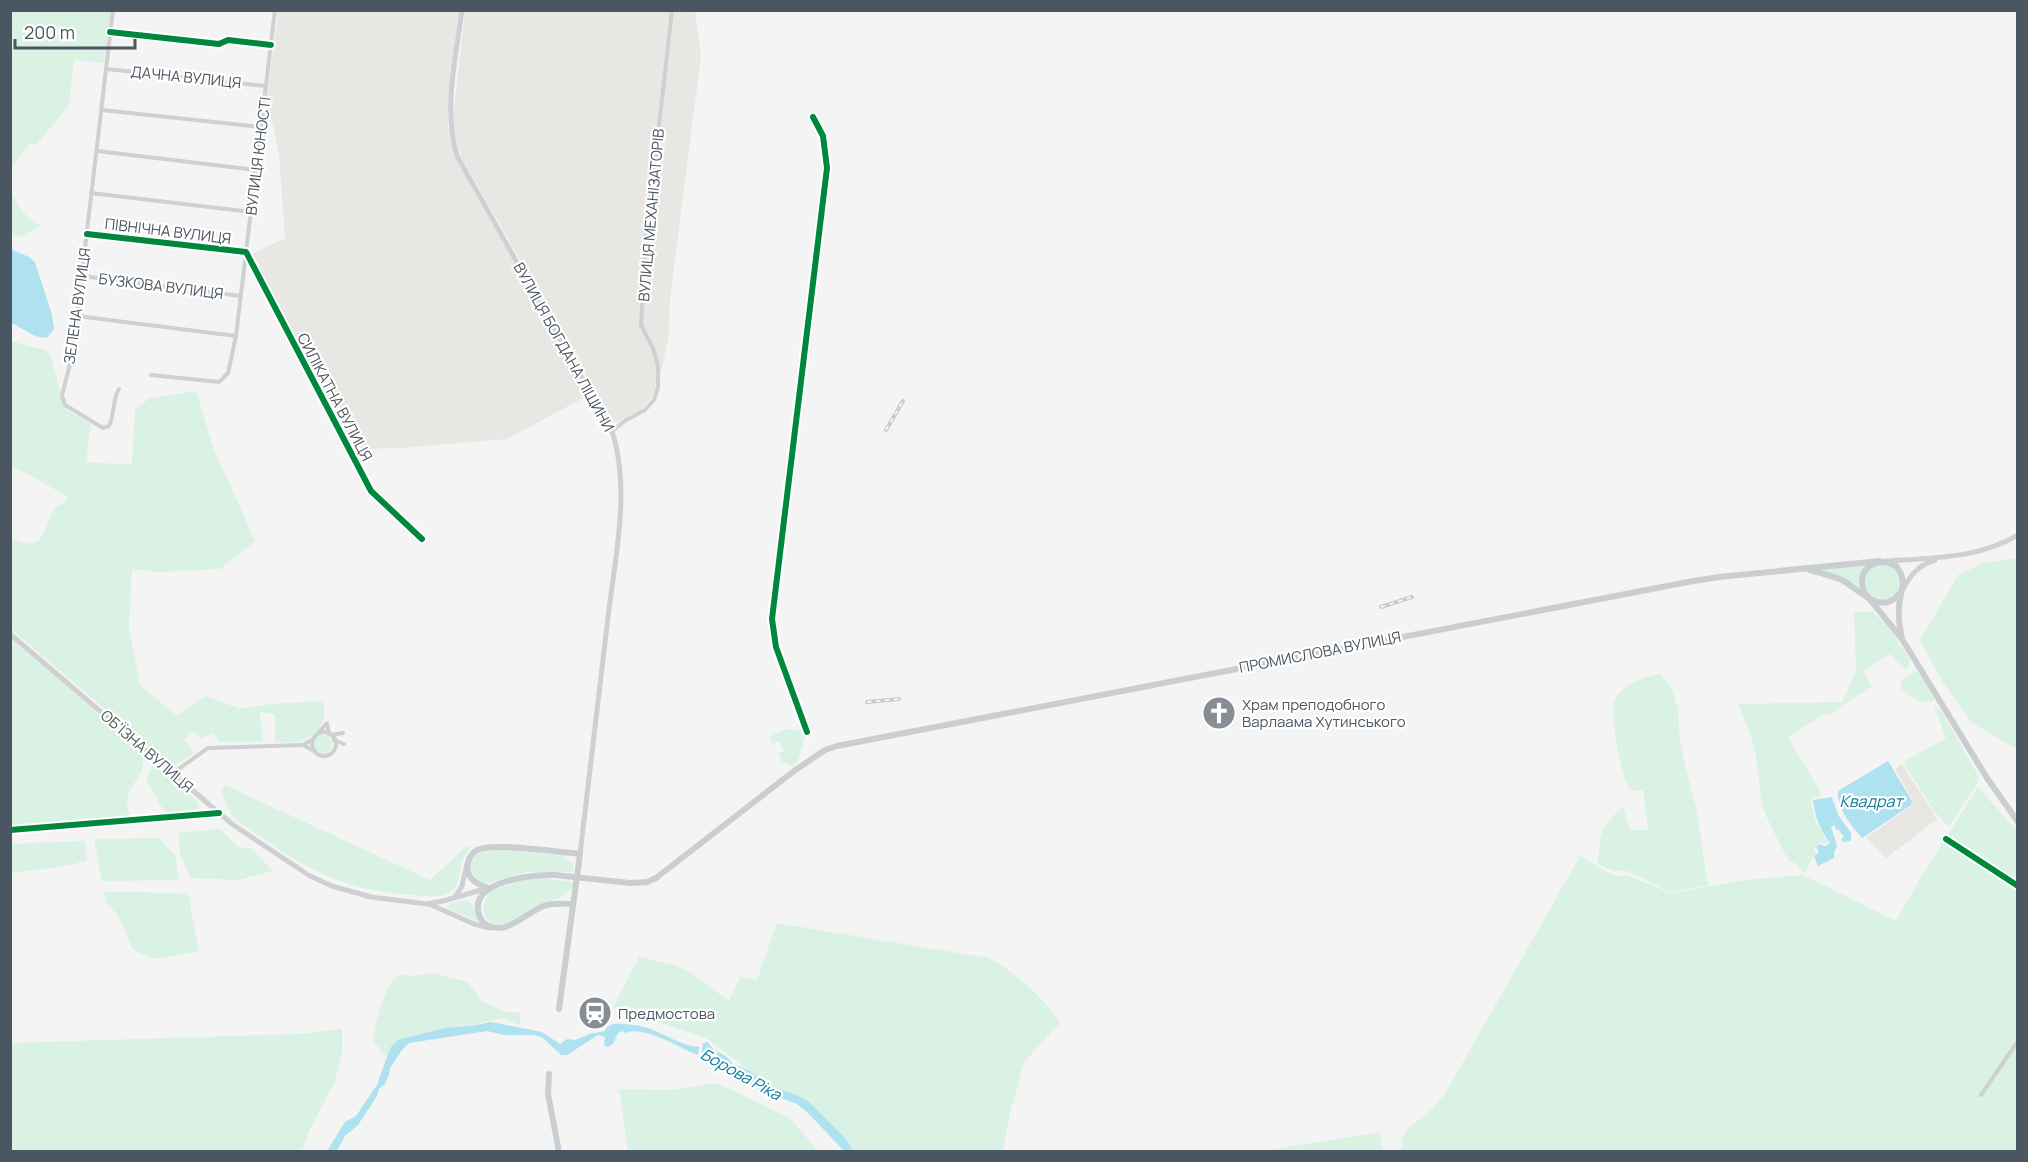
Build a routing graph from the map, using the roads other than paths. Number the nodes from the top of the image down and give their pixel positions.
1 (113, 10) edge
2 (275, 10) edge
3 (462, 10) edge
4 (672, 10) edge
5 (110, 32) junction
6 (271, 45) junction
7 (107, 69) junction
8 (266, 86) junction
9 (102, 110) junction
10 (813, 117) dead end
11 (261, 128) junction
12 (97, 151) junction
13 (256, 170) junction
14 (91, 193) junction
15 (251, 212) junction
16 (87, 234) junction
17 (246, 252) junction
18 (82, 276) junction
19 (241, 296) junction
20 (77, 316) junction
21 (236, 336) junction
22 (151, 375) dead end
23 (119, 389) dead end
24 (612, 431) junction
25 (2018, 535) edge
26 (422, 540) dead end
27 (1948, 557) junction
28 (1880, 561) junction
29 (1805, 569) junction
30 (1903, 589) junction
31 (1871, 601) junction
32 (10, 633) edge
33 (1902, 639) junction
34 (807, 732) dead end
35 (318, 734) junction
36 (332, 737) junction
37 (313, 740) junction
38 (303, 745) junction
39 (335, 747) junction
40 (314, 751) junction
41 (173, 774) junction
42 (219, 813) junction
43 (2018, 822) edge
44 (10, 830) edge
45 (1946, 839) dead end
46 (580, 854) junction
47 (467, 863) junction
48 (2018, 886) edge
49 (488, 888) junction
50 (455, 898) junction
51 (427, 904) junction
52 (573, 904) junction
53 (491, 928) junction
54 (559, 1009) dead end
55 (2018, 1041) edge
56 (549, 1074) dead end
57 (1981, 1095) dead end
58 (559, 1152) edge

1 - 5 street, ЗЕЛЕНА ВУЛИЦЯ
2 - 6 street, ВУЛИЦЯ ЮНОСТІ
3 - 24 main road, ВУЛИЦЯ БОГДАНА ЛІЩИНИ
4 - 24 street, ВУЛИЦЯ МЕХАНІЗАТОРІВ
5 - 6 street
5 - 7 street, ЗЕЛЕНА ВУЛИЦЯ
6 - 8 street, ВУЛИЦЯ ЮНОСТІ
7 - 8 street, ДАЧНА ВУЛИЦЯ
7 - 9 street, ЗЕЛЕНА ВУЛИЦЯ
8 - 11 street, ВУЛИЦЯ ЮНОСТІ
9 - 11 street
9 - 12 street, ЗЕЛЕНА ВУЛИЦЯ
10 - 34 street
11 - 13 street, ВУЛИЦЯ ЮНОСТІ
12 - 13 street
12 - 14 street, ЗЕЛЕНА ВУЛИЦЯ
13 - 15 street, ВУЛИЦЯ ЮНОСТІ
14 - 15 street
14 - 16 street, ЗЕЛЕНА ВУЛИЦЯ
15 - 17 street, ВУЛИЦЯ ЮНОСТІ
16 - 17 street, ПІВНІЧНА ВУЛИЦЯ
16 - 18 street, ЗЕЛЕНА ВУЛИЦЯ
17 - 19 street, ВУЛИЦЯ ЮНОСТІ
17 - 26 street, СИЛІКАТНА ВУЛИЦЯ
18 - 19 street, БУЗКОВА ВУЛИЦЯ
18 - 20 street, ЗЕЛЕНА ВУЛИЦЯ
19 - 21 street, ВУЛИЦЯ ЮНОСТІ
20 - 21 street
20 - 23 street, ЗЕЛЕНА ВУЛИЦЯ
21 - 22 street, ВУЛИЦЯ ЮНОСТІ
24 - 46 main road, ВУЛИЦЯ БОГДАНА ЛІЩИНИ
25 - 27 main road, ПРОМИСЛОВА ВУЛИЦЯ
27 - 28 main road, ПРОМИСЛОВА ВУЛИЦЯ
27 - 30 main road, ПРОМИСЛОВА ВУЛИЦЯ
28 - 29 main road, ПРОМИСЛОВА ВУЛИЦЯ
28 - 30 main road
28 - 31 main road
29 - 31 main road, ПРОМИСЛОВА ВУЛИЦЯ
29 - 49 main road, ПРОМИСЛОВА ВУЛИЦЯ, bridge
30 - 31 main road
30 - 33 main road
31 - 33 main road
32 - 41 main road, ОБ’ЇЗНА ВУЛИЦЯ
33 - 43 main road
35 - 36 street
35 - 36 street
35 - 37 street
36 - 39 street
36 - 39 street
37 - 38 street
37 - 40 street
38 - 40 street
38 - 41 street
39 - 40 street
41 - 42 main road, ОБ’ЇЗНА ВУЛИЦЯ
42 - 44 street
42 - 51 main road, ОБ’ЇЗНА ВУЛИЦЯ
45 - 48 street
46 - 47 main road
46 - 52 main road
47 - 49 main road
47 - 50 main road
49 - 50 main road
49 - 53 main road
50 - 51 main road
51 - 53 main road
52 - 53 main road
52 - 54 main road
55 - 57 street
56 - 58 main road

